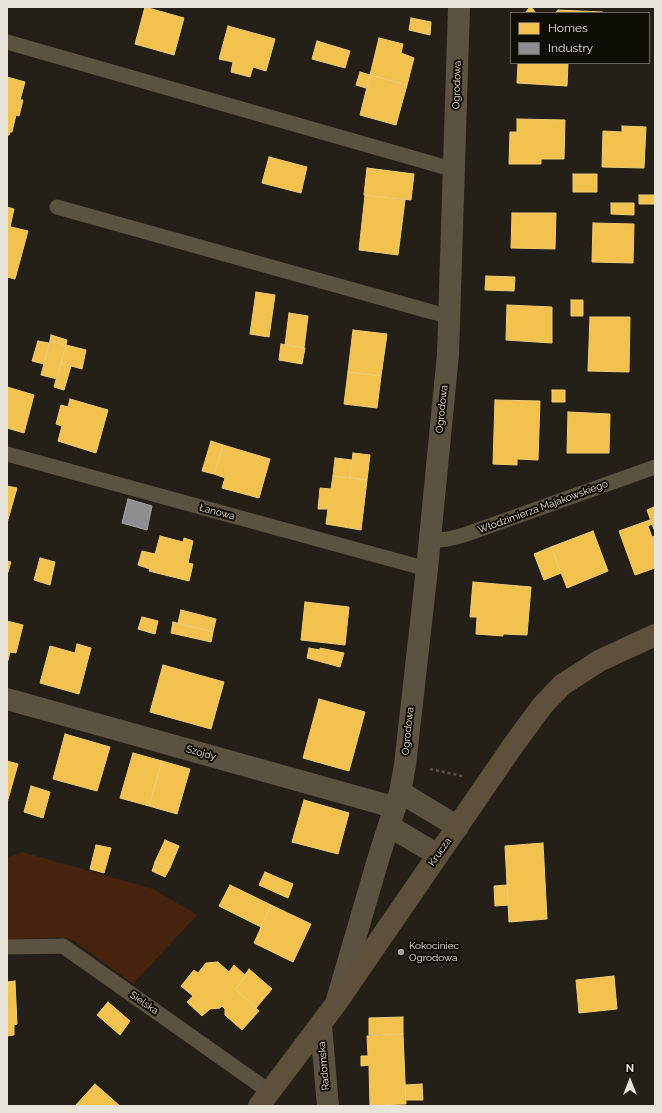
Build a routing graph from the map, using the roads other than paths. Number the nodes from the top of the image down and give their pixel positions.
1 (459, 7) edge
2 (7, 42) edge
3 (454, 170) junction
4 (57, 207) dead end
5 (449, 316) junction
6 (7, 454) edge
7 (655, 466) edge
8 (429, 541) junction
9 (427, 569) junction
10 (655, 635) edge
11 (7, 699) edge
12 (395, 809) junction
13 (458, 827) junction
14 (438, 855) junction
15 (7, 947) edge
16 (335, 1005) junction
17 (321, 1026) junction
18 (264, 1099) edge
19 (328, 1106) edge

1 - 3 street, Ogrodowa
2 - 3 lane
3 - 5 street, Ogrodowa
4 - 5 lane
5 - 8 street, Ogrodowa
6 - 9 lane, Łanowa
7 - 8 lane, Włodzimierza Majakowskiego
8 - 9 street, Ogrodowa
9 - 12 street, Ogrodowa
10 - 13 street, Krucza
11 - 12 street, Szojdy
12 - 13 street
12 - 14 street
12 - 16 street, Ogrodowa
13 - 14 street, Krucza
14 - 16 street, Krucza
15 - 18 lane, Sielska
16 - 17 street, Krucza
17 - 18 street, Krucza
17 - 19 street, Radomska

